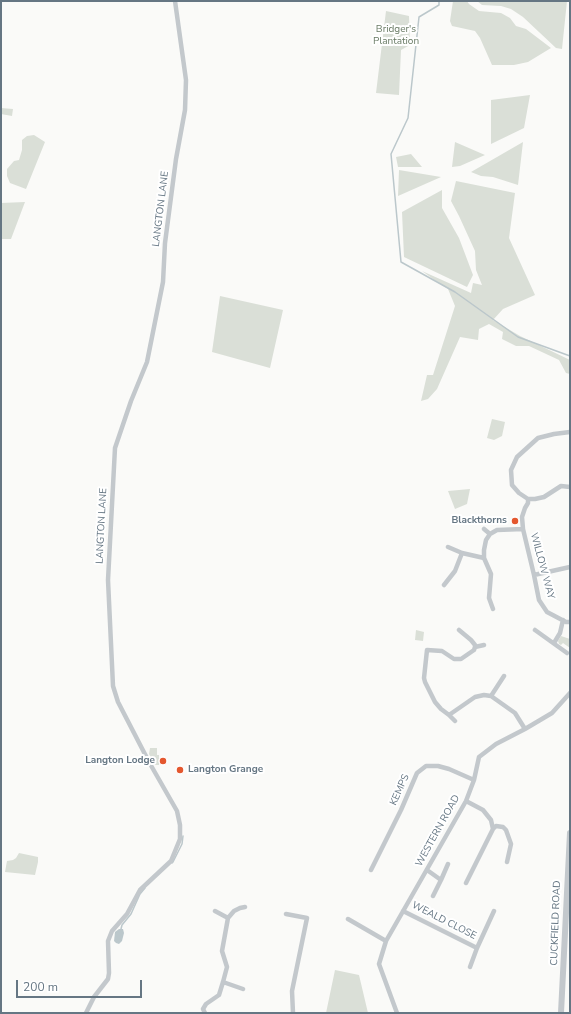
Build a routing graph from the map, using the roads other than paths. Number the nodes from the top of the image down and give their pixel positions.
1 (174, 1) edge
2 (570, 432) edge
3 (570, 487) edge
4 (528, 499) junction
5 (484, 529) dead end
6 (523, 529) junction
7 (490, 534) junction
8 (448, 547) dead end
9 (462, 553) junction
10 (484, 558) junction
11 (570, 567) edge
12 (534, 575) junction
13 (444, 585) dead end
14 (493, 609) dead end
15 (563, 620) junction
16 (570, 622) edge
17 (536, 630) dead end
18 (459, 631) dead end
19 (554, 643) junction
20 (484, 646) dead end
21 (476, 647) junction
22 (567, 653) dead end
23 (504, 676) dead end
24 (570, 693) edge
25 (491, 696) junction
26 (448, 715) junction
27 (455, 721) dead end
28 (525, 729) junction
29 (474, 780) junction
30 (466, 801) junction
31 (493, 828) junction
32 (570, 834) edge
33 (570, 855) edge
34 (507, 862) dead end
35 (448, 864) dead end
36 (371, 870) dead end
37 (427, 870) junction
38 (441, 880) junction
39 (466, 883) dead end
40 (433, 896) dead end
41 (245, 907) dead end
42 (494, 910) dead end
43 (215, 911) dead end
44 (403, 911) junction
45 (286, 914) dead end
46 (228, 918) junction
47 (348, 919) dead end
48 (386, 941) junction
49 (477, 948) junction
50 (567, 966) edge
51 (470, 967) dead end
52 (223, 982) junction
53 (243, 989) dead end
54 (86, 1013) edge
55 (205, 1013) edge
56 (293, 1013) edge
57 (397, 1013) edge
58 (561, 1013) edge

1 - 54 street, LANGTON LANE
2 - 4 street
3 - 4 street
4 - 6 street, WILLOW WAY
5 - 7 street
6 - 7 street
6 - 12 street, WILLOW WAY
7 - 10 street
8 - 9 street
9 - 10 street
9 - 13 street
10 - 14 street
11 - 12 street
12 - 15 street, WILLOW WAY
15 - 16 street, WILLOW WAY
15 - 19 street
17 - 19 street
18 - 21 street
19 - 22 street
20 - 21 street
21 - 26 street
23 - 25 street
24 - 28 street, WESTERN ROAD
25 - 26 street
25 - 28 street
26 - 27 street
28 - 29 street, WESTERN ROAD
29 - 30 street, WESTERN ROAD
29 - 36 street, KEMPS
30 - 31 street
30 - 37 street, WESTERN ROAD
31 - 34 street
31 - 39 street
32 - 33 street, CUCKFIELD ROAD
33 - 50 street, CUCKFIELD ROAD
35 - 38 street
37 - 38 street
37 - 44 street, WESTERN ROAD
38 - 40 street
41 - 46 street
42 - 49 street
43 - 46 street
44 - 48 street, WESTERN ROAD
44 - 49 street, WEALD CLOSE
45 - 56 street
46 - 52 street
47 - 48 street
48 - 57 street, WESTERN ROAD
49 - 51 street
50 - 58 street, CUCKFIELD ROAD
52 - 53 street
52 - 55 street

